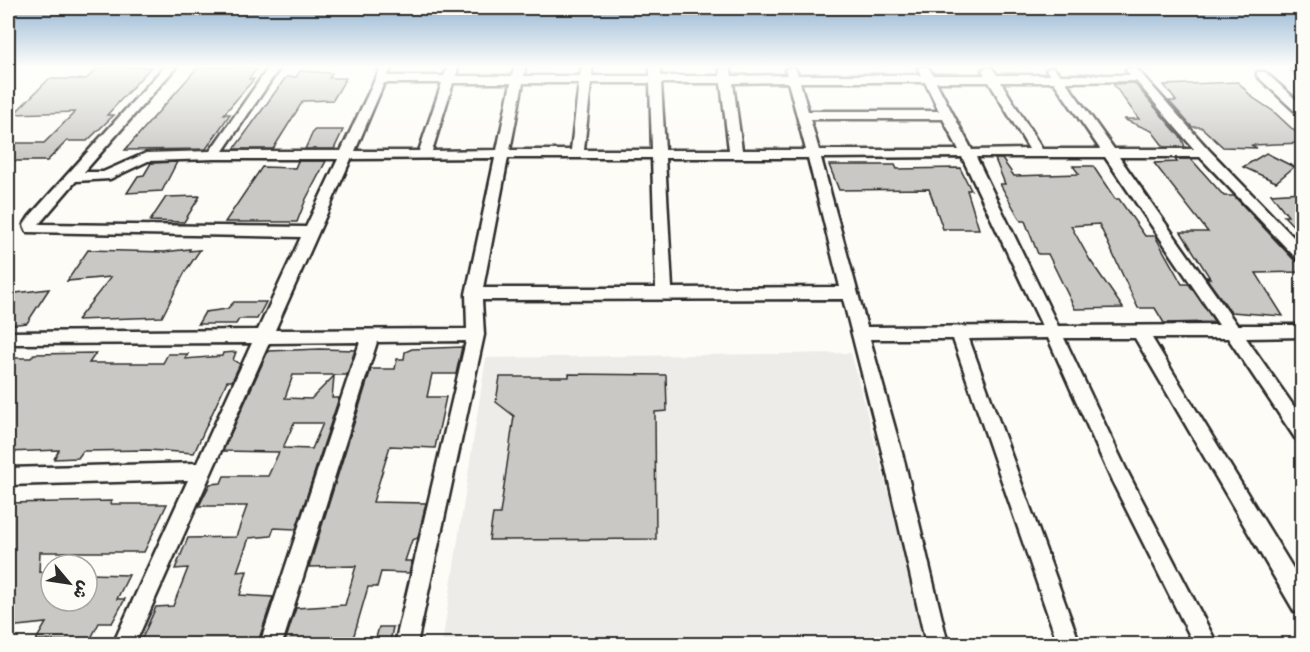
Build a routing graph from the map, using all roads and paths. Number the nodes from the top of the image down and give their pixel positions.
1 (142, 97) edge
2 (253, 97) edge
3 (372, 97) edge
4 (444, 97) edge
5 (513, 97) edge
6 (584, 97) edge
7 (656, 97) edge
8 (729, 97) edge
9 (798, 97) edge
10 (938, 97) edge
11 (1004, 97) edge
12 (1070, 97) edge
13 (1156, 97) edge
14 (1287, 97) edge
15 (1302, 111) edge
16 (802, 115) junction
17 (947, 115) junction
18 (968, 153) junction
19 (1038, 153) junction
20 (1204, 153) junction
21 (346, 154) junction
22 (424, 154) junction
23 (811, 154) junction
24 (1108, 154) junction
25 (214, 155) junction
26 (500, 155) junction
27 (577, 155) junction
28 (657, 155) junction
29 (736, 155) junction
30 (72, 177) junction
31 (311, 232) junction
32 (1302, 255) edge
33 (849, 292) junction
34 (664, 293) junction
35 (474, 294) junction
36 (1302, 331) edge
37 (1054, 332) junction
38 (1140, 332) junction
39 (1233, 332) junction
40 (859, 333) junction
41 (959, 333) junction
42 (371, 334) junction
43 (476, 335) junction
44 (265, 336) junction
45 (8, 338) edge
46 (1302, 432) edge
47 (201, 471) junction
48 (8, 476) edge
49 (1302, 603) edge
50 (124, 645) edge
51 (271, 645) edge
52 (406, 645) edge
53 (936, 645) edge
54 (1069, 645) edge
55 (1206, 645) edge

1 - 30 street
2 - 25 street
3 - 21 street
4 - 22 street
5 - 26 street
6 - 27 street
7 - 28 street
8 - 29 street
9 - 16 street
10 - 17 street
11 - 19 street
12 - 24 street
13 - 20 street
14 - 15 street
16 - 17 street
16 - 23 street
17 - 18 street
18 - 19 street
18 - 23 street
18 - 37 street
19 - 24 street
20 - 24 street
20 - 32 street
21 - 22 street
21 - 25 street
21 - 31 street
22 - 26 street
23 - 29 street
23 - 33 street
24 - 39 street
25 - 30 street
26 - 27 street
26 - 35 street
27 - 28 street
28 - 29 street
28 - 34 street
30 - 31 street
31 - 44 street
33 - 34 street
33 - 40 street
34 - 35 street
35 - 43 street
36 - 39 street
37 - 38 street
37 - 41 street
37 - 55 street
38 - 39 street
38 - 49 street
39 - 46 street
40 - 41 street
40 - 53 street
41 - 54 street
42 - 43 street
42 - 44 street
42 - 51 street
43 - 52 street
44 - 45 street
44 - 47 street
47 - 48 street
47 - 50 street

